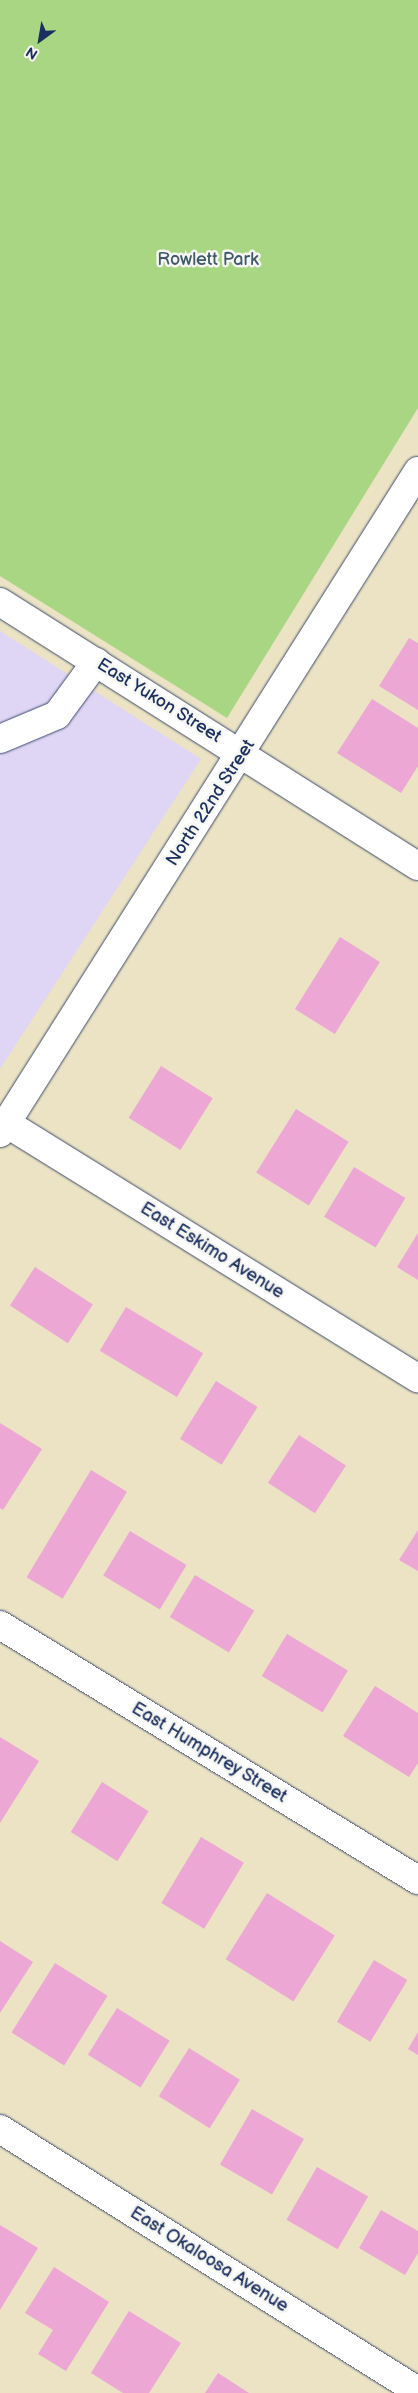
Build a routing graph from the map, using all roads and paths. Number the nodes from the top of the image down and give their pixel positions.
1 (418, 471) edge
2 (0, 602) edge
3 (96, 662) junction
4 (0, 739) edge
5 (244, 753) junction
6 (418, 866) edge
7 (3, 1128) edge
8 (418, 1378) edge
9 (0, 1625) edge
10 (418, 1880) edge
11 (0, 2129) edge
12 (418, 2391) edge

1 - 5 street, North 22nd Street
2 - 3 street, East Yukon Street
3 - 4 street
3 - 5 street, East Yukon Street
5 - 6 street, East Yukon Street
5 - 7 street, North 22nd Street
7 - 8 street, East Eskimo Avenue
9 - 10 street, East Humphrey Street
11 - 12 street, East Okaloosa Avenue

